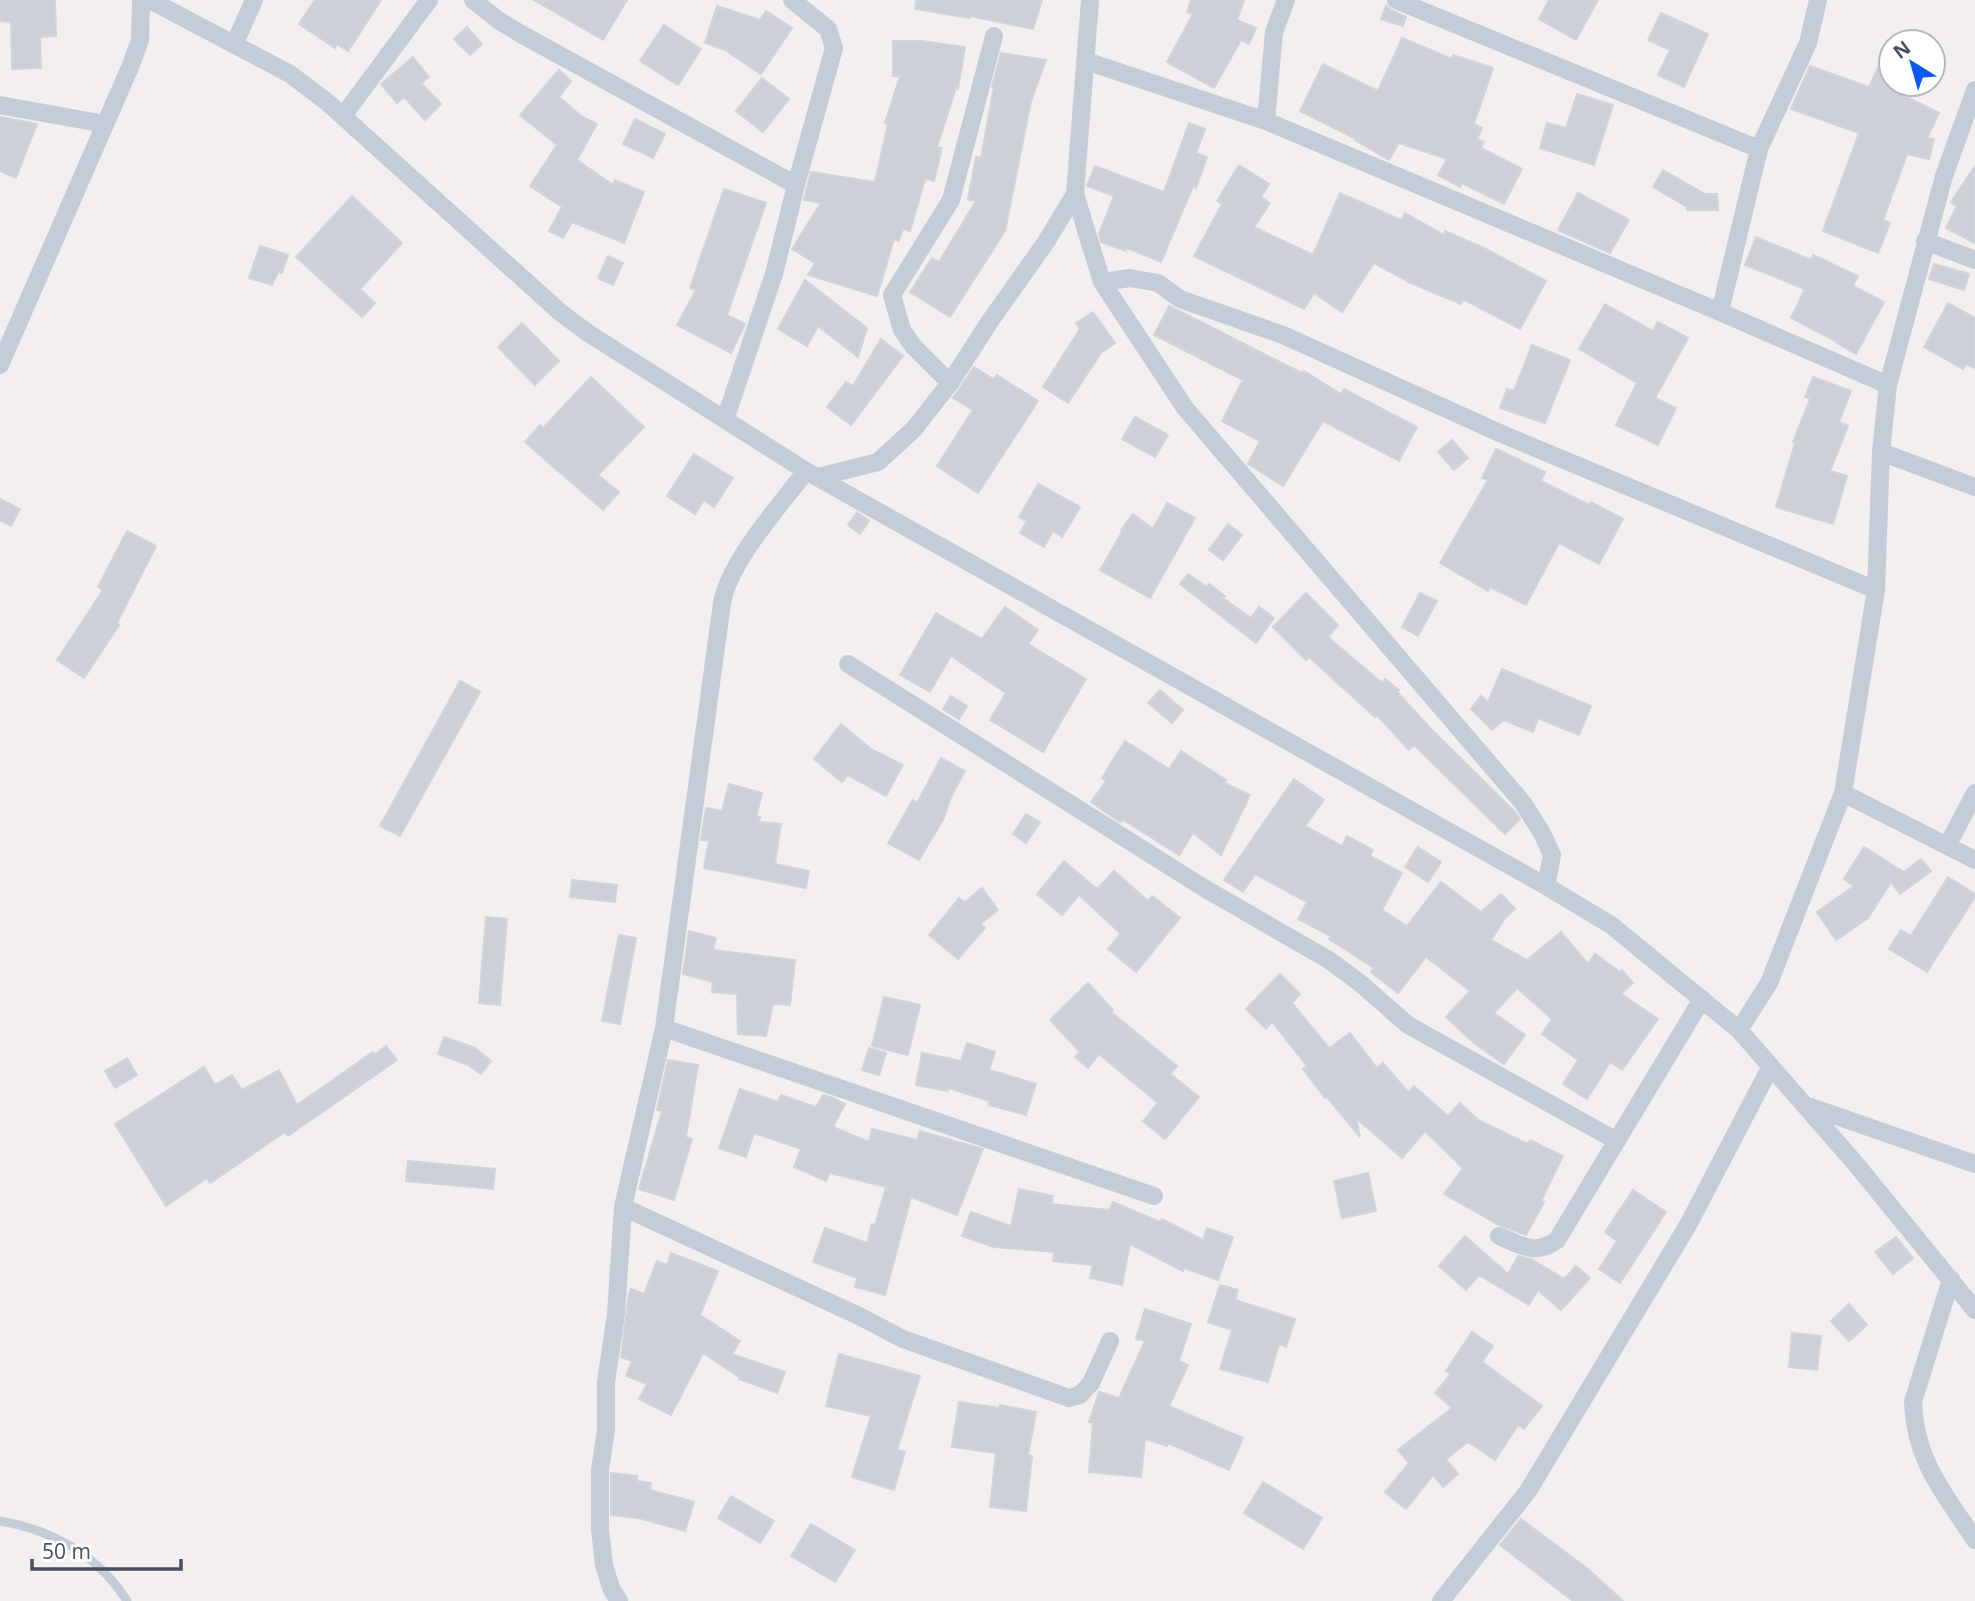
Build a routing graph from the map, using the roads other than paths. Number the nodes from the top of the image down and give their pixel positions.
1 (141, 0) edge
2 (150, 0) edge
3 (254, 0) edge
4 (429, 0) edge
5 (473, 0) edge
6 (792, 0) edge
7 (1090, 0) edge
8 (1286, 0) edge
9 (1396, 0) edge
10 (1818, 0) edge
11 (994, 36) dead end
12 (234, 44) junction
13 (1086, 61) junction
14 (1975, 90) edge
15 (0, 105) edge
16 (343, 116) junction
17 (1266, 121) junction
18 (105, 124) junction
19 (1759, 149) junction
20 (796, 185) junction
21 (1074, 194) junction
22 (1925, 241) junction
23 (1975, 260) edge
24 (1102, 282) junction
25 (1720, 312) junction
26 (0, 365) edge
27 (950, 383) junction
28 (1888, 385) junction
29 (725, 420) junction
30 (1881, 452) junction
31 (812, 474) junction
32 (1975, 487) edge
33 (1876, 590) junction
34 (848, 664) dead end
35 (1843, 793) junction
36 (1975, 793) edge
37 (1947, 846) junction
38 (1975, 860) edge
39 (1546, 886) junction
40 (1702, 999) junction
41 (664, 1028) junction
42 (1739, 1030) junction
43 (1771, 1066) junction
44 (1805, 1105) junction
45 (1617, 1141) junction
46 (1975, 1164) edge
47 (1154, 1196) dead end
48 (623, 1207) junction
49 (1499, 1236) dead end
50 (1951, 1279) junction
51 (1975, 1310) edge
52 (1110, 1341) dead end
53 (0, 1521) edge
54 (1975, 1540) edge
55 (127, 1601) edge
56 (619, 1601) edge
57 (1441, 1601) edge

1 - 18 street
2 - 12 street
3 - 12 street
4 - 16 street
5 - 20 street
6 - 20 street
7 - 13 street
8 - 17 street
9 - 19 street
10 - 19 street
11 - 27 street
12 - 16 street
13 - 17 street
13 - 21 street
14 - 22 street
15 - 18 street
16 - 29 street
17 - 25 street
18 - 26 street
19 - 25 street
20 - 29 street
21 - 24 street
21 - 27 street
22 - 23 street
22 - 28 street
24 - 33 street
24 - 39 street
25 - 28 street
27 - 31 street
28 - 30 street
29 - 31 street
30 - 32 street
30 - 33 street
31 - 39 street
31 - 41 street
33 - 35 street
34 - 45 street
35 - 37 street
35 - 42 street
36 - 37 street
37 - 38 street
39 - 40 street
40 - 42 street
40 - 45 street
41 - 47 street
41 - 48 street
42 - 43 street
43 - 44 street
43 - 57 street
44 - 46 street
44 - 50 street
45 - 49 street
48 - 52 street
48 - 56 street
50 - 51 street
50 - 54 street
53 - 55 lane

